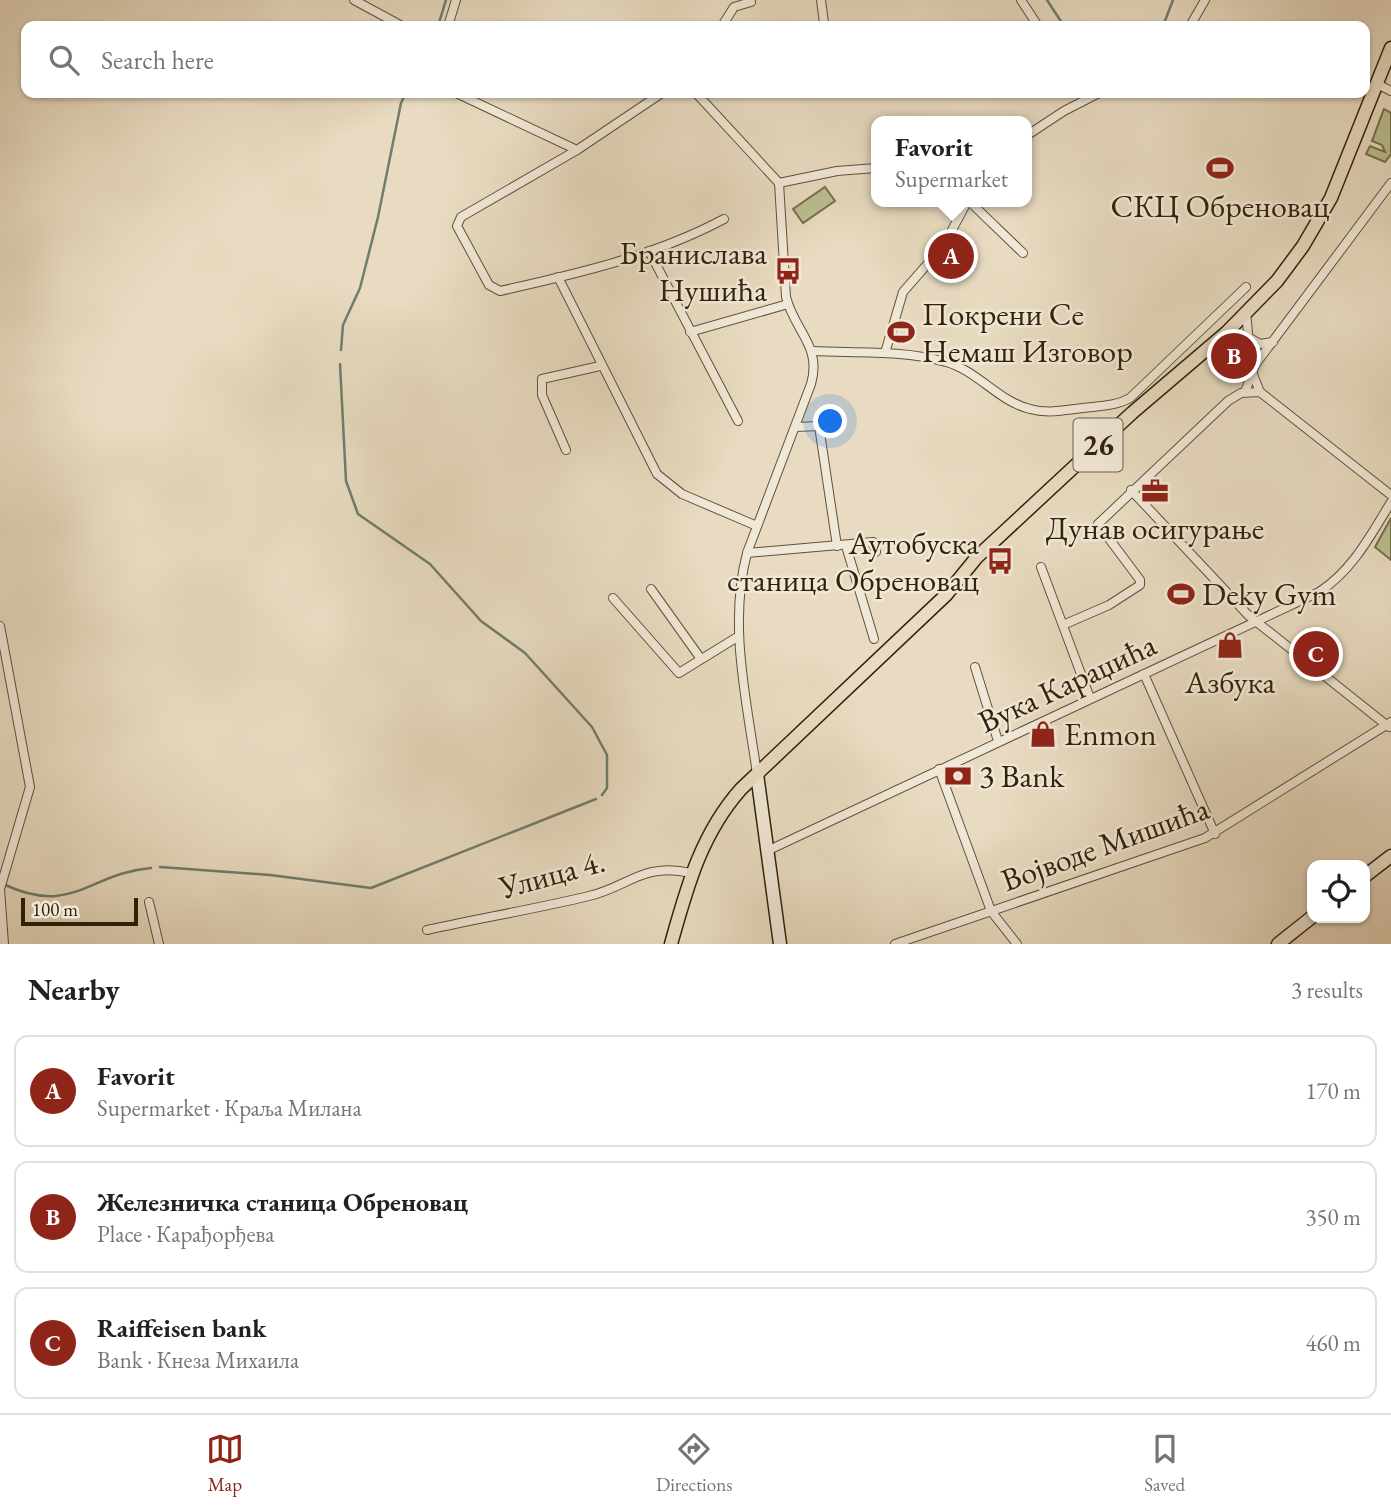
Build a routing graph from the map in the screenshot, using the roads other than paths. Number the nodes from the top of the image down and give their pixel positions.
1 (456, 0) edge
2 (821, 0) edge
3 (1021, 0) edge
4 (1205, 0) edge
5 (358, 1) edge
6 (751, 2) dead end
7 (393, 21) edge
8 (450, 21) edge
9 (725, 21) edge
10 (824, 21) edge
11 (1035, 21) edge
12 (1192, 21) edge
13 (1391, 48) edge
14 (1375, 83) junction
15 (1391, 91) edge
16 (1370, 96) edge
17 (467, 98) edge
18 (655, 98) edge
19 (701, 98) edge
20 (1091, 98) edge
21 (1369, 98) edge
22 (1032, 132) edge
23 (577, 150) junction
24 (871, 168) edge
25 (779, 183) junction
26 (1391, 183) edge
27 (966, 207) edge
28 (974, 207) edge
29 (724, 219) dead end
30 (649, 251) junction
31 (1023, 253) dead end
32 (558, 277) junction
33 (1246, 287) dead end
34 (788, 304) junction
35 (1247, 313) junction
36 (690, 332) junction
37 (1227, 332) junction
38 (1248, 337) junction
39 (1273, 342) junction
40 (1250, 347) junction
41 (813, 351) junction
42 (885, 353) junction
43 (600, 366) junction
44 (1252, 372) junction
45 (1245, 392) junction
46 (1260, 392) junction
47 (738, 421) dead end
48 (796, 427) junction
49 (566, 450) dead end
50 (1131, 490) junction
51 (1391, 495) edge
52 (1391, 502) edge
53 (757, 526) junction
54 (841, 546) junction
55 (876, 552) dead end
56 (747, 553) junction
57 (1041, 567) dead end
58 (651, 589) dead end
59 (613, 598) dead end
60 (1258, 622) junction
61 (1063, 625) junction
62 (0, 626) edge
63 (740, 636) junction
64 (874, 639) dead end
65 (701, 659) junction
66 (975, 667) dead end
67 (1144, 674) junction
68 (1090, 698) junction
69 (1390, 725) edge
70 (998, 741) junction
71 (939, 769) junction
72 (757, 774) junction
73 (1214, 834) junction
74 (769, 850) junction
75 (1391, 856) edge
76 (1370, 872) edge
77 (691, 873) junction
78 (0, 889) edge
79 (149, 902) dead end
80 (991, 911) junction
81 (1307, 921) edge
82 (427, 930) dead end
83 (4, 944) edge
84 (159, 944) edge
85 (671, 944) edge
86 (780, 944) edge
87 (895, 944) edge
88 (1017, 944) edge
89 (1278, 944) edge

1 - 8 street
2 - 10 street
3 - 11 street
4 - 12 street
5 - 7 street
6 - 9 street
13 - 14 main road, 26
14 - 15 street
14 - 16 main road, 26
17 - 23 street
18 - 23 street
19 - 25 street
20 - 22 street
21 - 35 main road, 26
23 - 32 street
24 - 25 street
25 - 34 street
26 - 39 street
27 - 42 street
28 - 31 street
29 - 30 street
30 - 32 street
30 - 36 street
32 - 43 street
33 - 42 street
34 - 36 street
34 - 41 street
35 - 37 main road, 26
35 - 38 street
36 - 47 street
37 - 40 street
37 - 72 main road, 26
38 - 39 street
38 - 40 street
39 - 44 street
40 - 44 street
41 - 42 street
41 - 48 street
43 - 49 street
43 - 53 street
44 - 45 street
44 - 46 street
45 - 46 street
45 - 50 street
46 - 51 street
48 - 53 street
48 - 54 street
50 - 60 street
50 - 61 street
52 - 60 street, Вука Караџића
53 - 56 street
54 - 55 street
54 - 56 street
54 - 64 street
56 - 63 street
57 - 61 street
58 - 65 street
59 - 65 street
60 - 67 street, Вука Караџића
60 - 69 street
61 - 68 street
62 - 78 street
63 - 65 street
63 - 72 street
66 - 70 street
67 - 68 street, Вука Караџића
67 - 73 street
68 - 70 street, Вука Караџића
69 - 73 street, Војводе Мишића
70 - 71 street, Вука Караџића
71 - 74 street, Вука Караџића
71 - 80 street
72 - 74 street
72 - 77 main road, 26
73 - 80 street, Војводе Мишића
74 - 86 street
75 - 76 street
77 - 82 street, Улица 4.
77 - 85 main road, 26
78 - 83 street
79 - 84 street
80 - 87 street, Војводе Мишића
80 - 88 street
81 - 89 street

